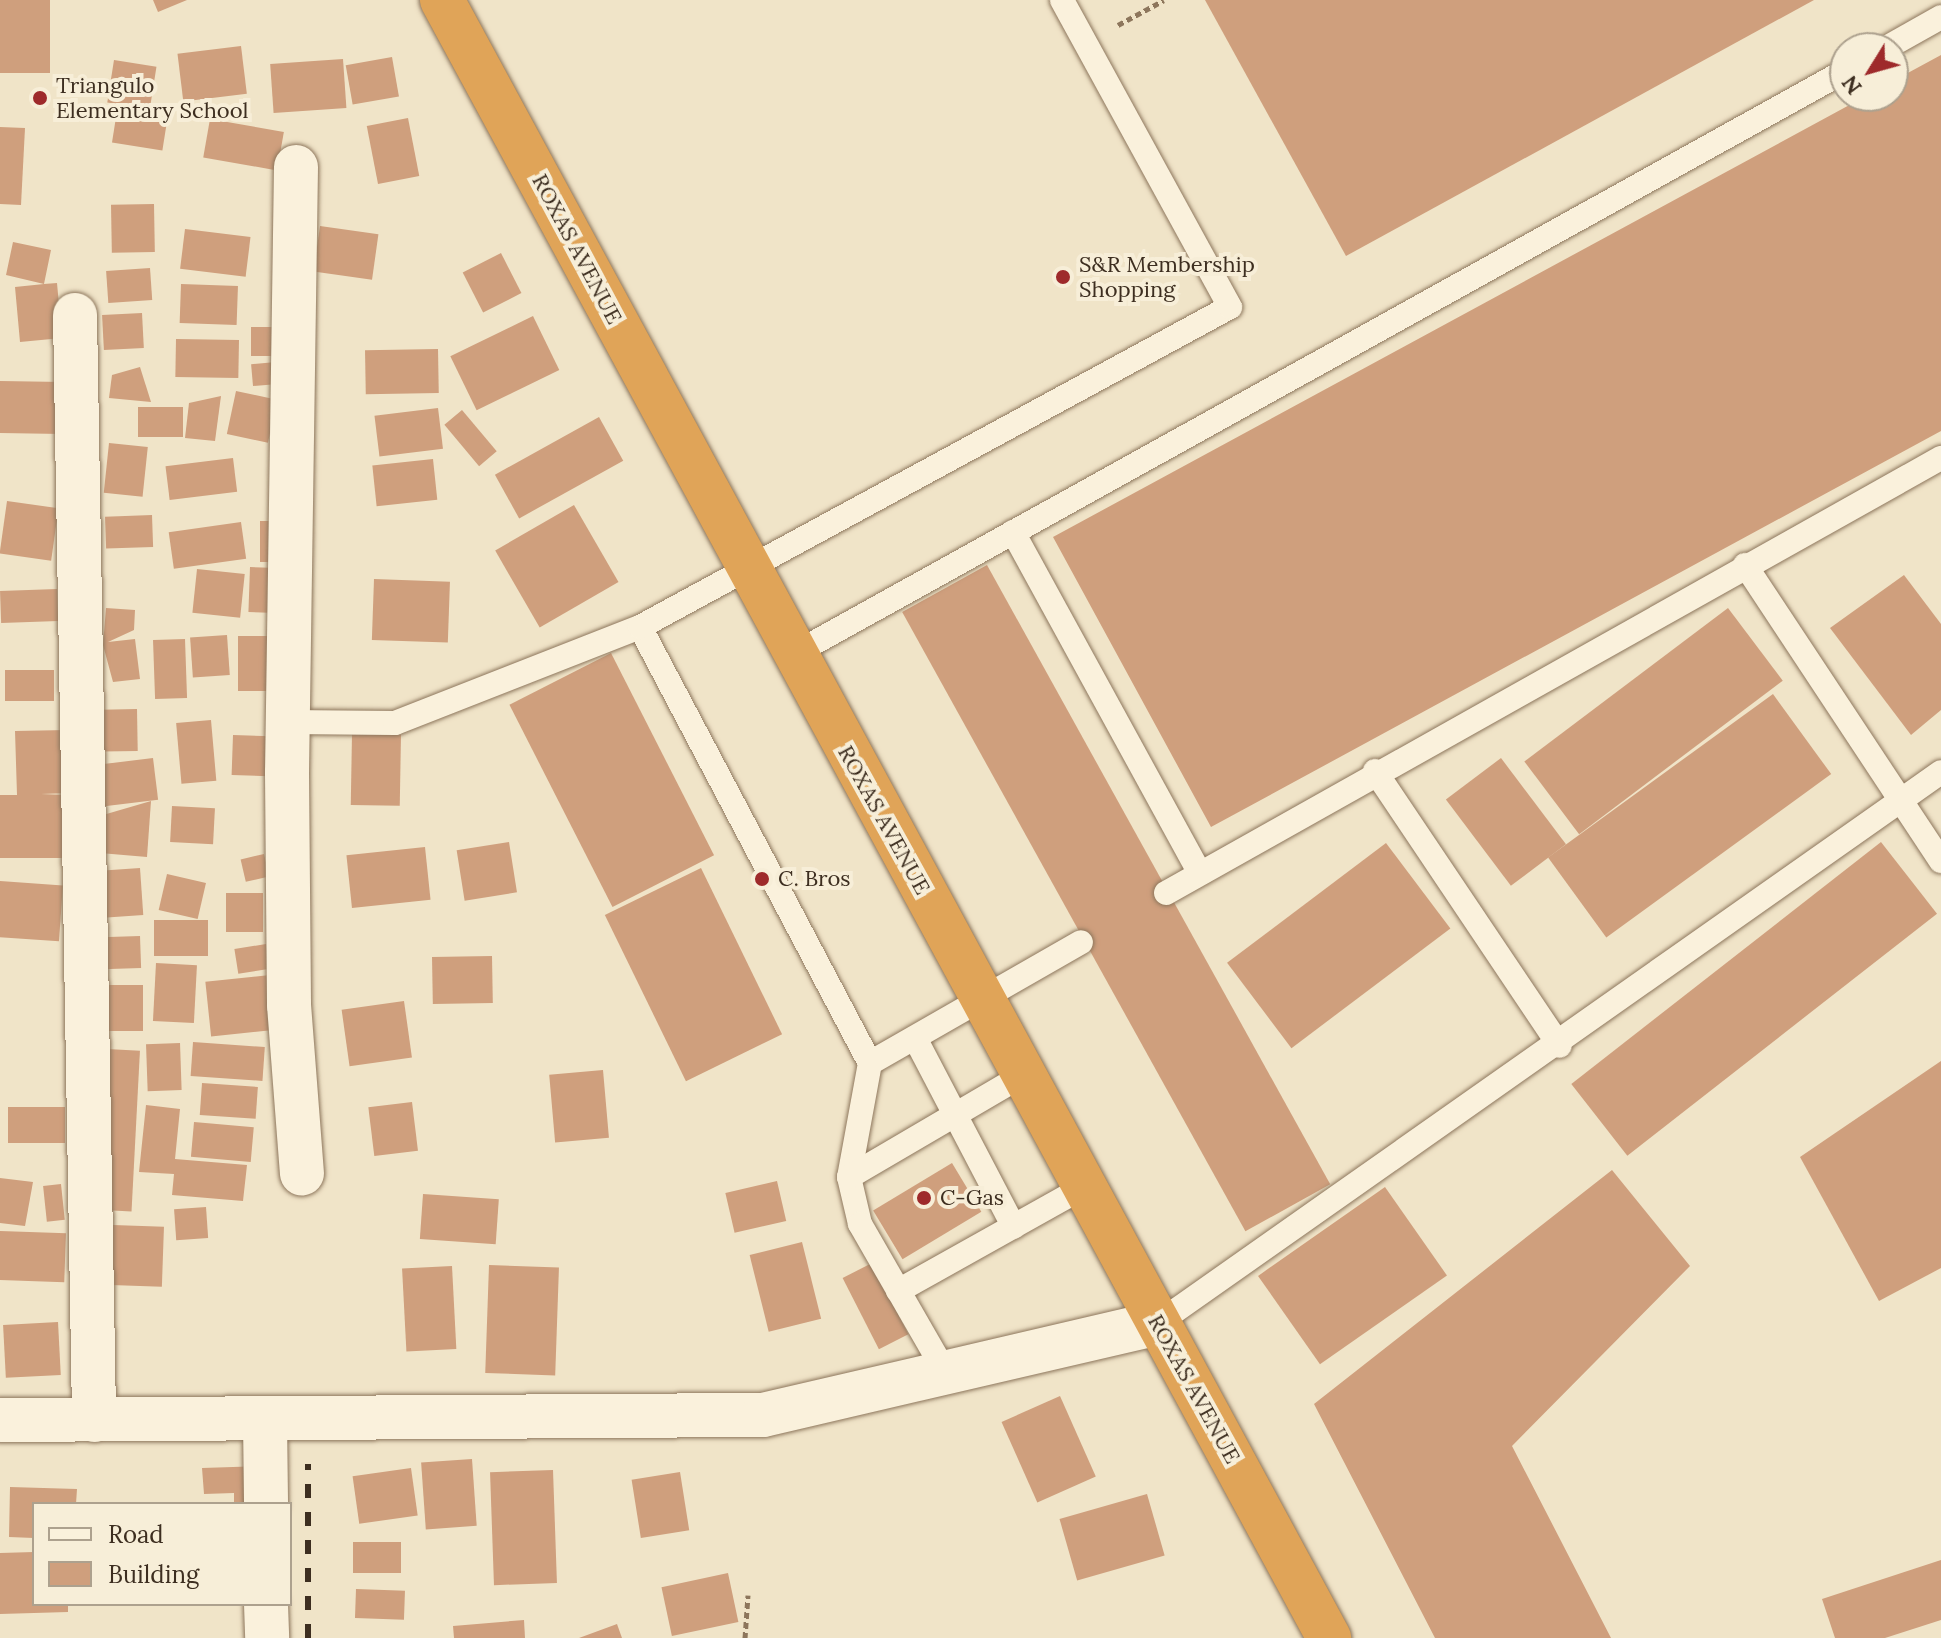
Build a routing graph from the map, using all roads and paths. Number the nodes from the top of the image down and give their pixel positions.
1 (442, 0) edge
2 (1062, 0) edge
3 (1164, 0) edge
4 (1941, 17) edge
5 (1909, 35) edge
6 (1085, 43) junction
7 (1829, 80) edge
8 (296, 167) dead end
9 (75, 315) dead end
10 (1941, 458) edge
11 (1013, 532) junction
12 (1745, 565) junction
13 (747, 570) junction
14 (640, 627) junction
15 (794, 654) junction
16 (288, 722) junction
17 (1375, 771) junction
18 (1941, 772) edge
19 (1900, 800) junction
20 (1941, 861) edge
21 (1200, 873) junction
22 (1166, 893) dead end
23 (1081, 942) dead end
24 (981, 999) junction
25 (915, 1038) junction
26 (1560, 1046) junction
27 (870, 1063) junction
28 (1023, 1075) junction
29 (955, 1116) junction
30 (302, 1173) dead end
31 (849, 1177) junction
32 (1084, 1187) junction
33 (1014, 1227) junction
34 (898, 1291) junction
35 (1158, 1323) junction
36 (944, 1370) junction
37 (265, 1419) junction
38 (0, 1420) edge
39 (94, 1420) junction
40 (266, 1502) edge
41 (748, 1595) dead end
42 (266, 1606) edge
43 (267, 1638) edge
44 (745, 1638) edge
45 (1329, 1638) edge

1 - 13 highway, ROXAS AVENUE
2 - 6 lane
3 - 6 path
4 - 5 lane
6 - 13 lane
7 - 11 lane
8 - 16 street
9 - 39 street
10 - 12 lane
11 - 15 lane
11 - 21 lane
12 - 17 lane
12 - 19 lane
13 - 14 lane
13 - 15 highway, ROXAS AVENUE
14 - 16 lane
14 - 27 lane
15 - 24 highway, ROXAS AVENUE
16 - 30 street
17 - 21 lane
17 - 26 lane
18 - 19 lane
19 - 20 lane
19 - 26 lane
21 - 22 lane
23 - 24 lane
24 - 25 lane
24 - 28 highway, ROXAS AVENUE
25 - 27 lane
25 - 29 lane
26 - 35 lane
27 - 31 lane
28 - 29 lane
28 - 32 highway, ROXAS AVENUE
29 - 31 lane
29 - 33 lane
31 - 34 lane
32 - 33 lane
32 - 35 highway, ROXAS AVENUE
33 - 34 lane
34 - 36 lane
35 - 36 street
35 - 45 highway, ROXAS AVENUE
36 - 37 street
37 - 39 street
37 - 40 street
38 - 39 street
41 - 44 path
42 - 43 street

